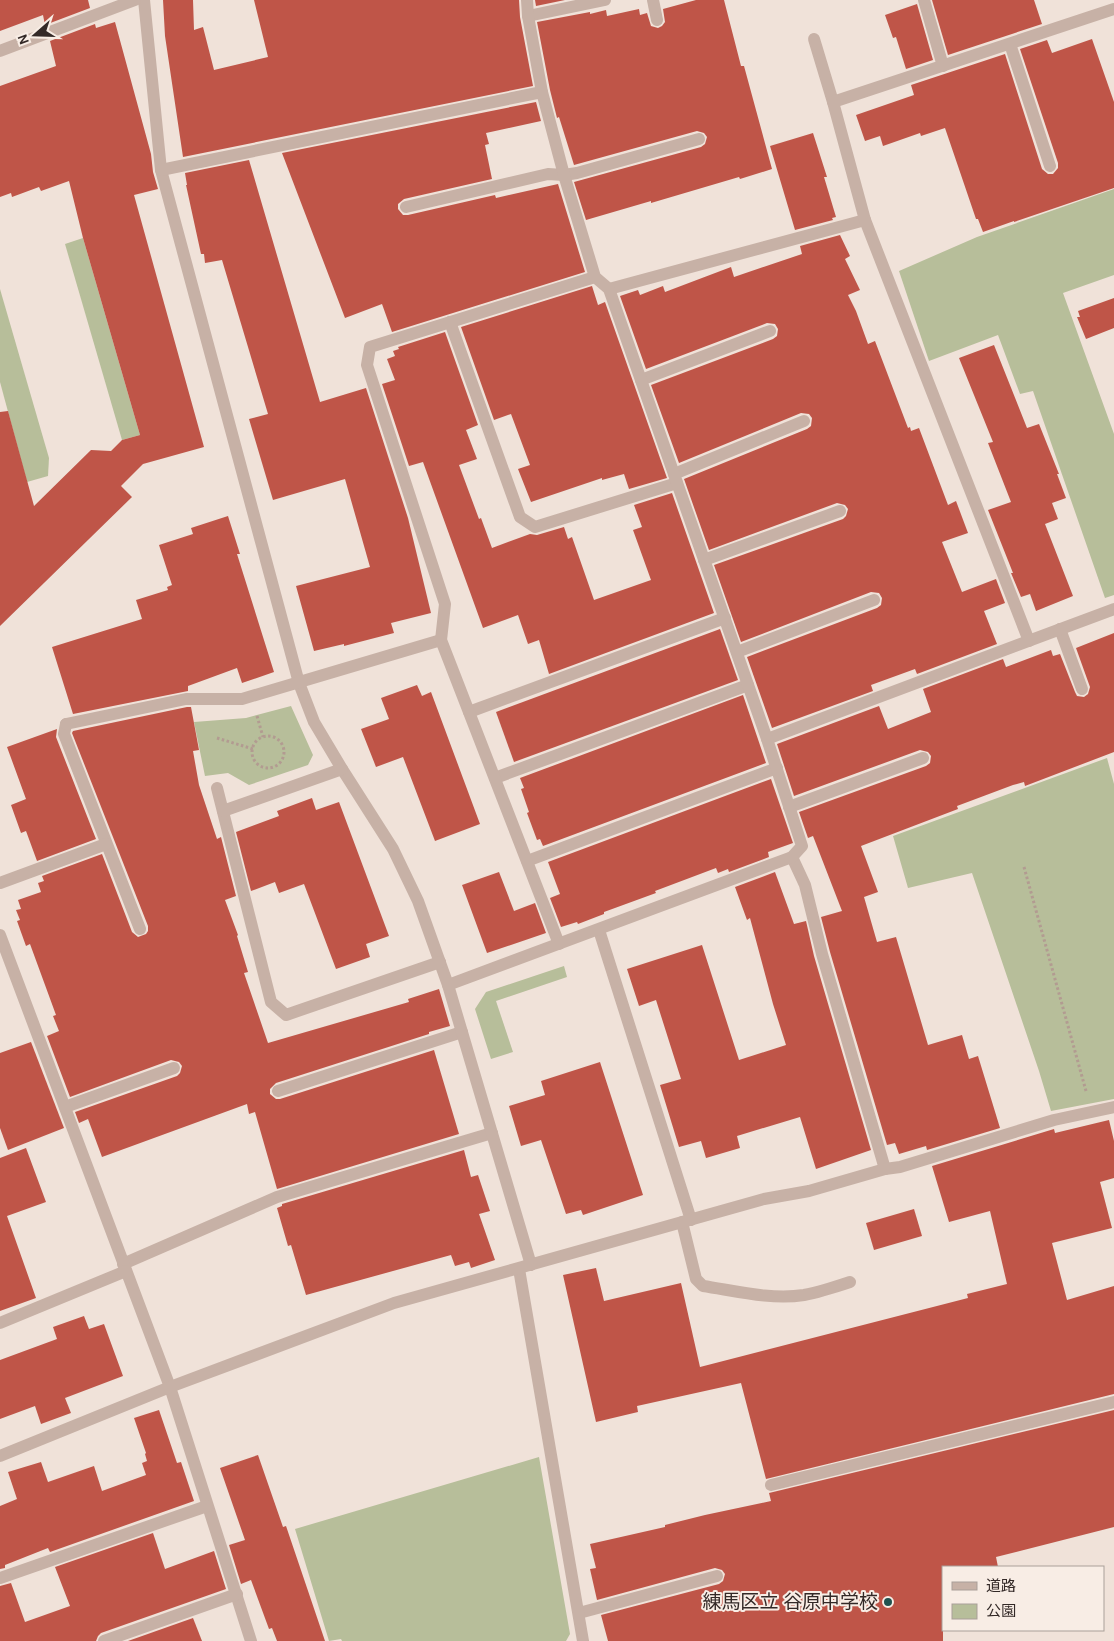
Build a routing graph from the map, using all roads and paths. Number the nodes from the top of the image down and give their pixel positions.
1 (135, 0) edge
2 (144, 0) edge
3 (527, 0) edge
4 (605, 0) edge
5 (653, 0) edge
6 (924, 0) edge
7 (1114, 9) edge
8 (528, 16) junction
9 (657, 20) dead end
10 (814, 39) dead end
11 (1010, 44) junction
12 (0, 51) edge
13 (943, 66) junction
14 (542, 92) junction
15 (833, 102) junction
16 (699, 139) dead end
17 (1050, 166) dead end
18 (161, 170) junction
19 (564, 175) junction
20 (406, 207) dead end
21 (865, 220) junction
22 (595, 277) junction
23 (609, 289) junction
24 (450, 322) junction
25 (770, 331) dead end
26 (641, 380) junction
27 (804, 421) dead end
28 (676, 478) junction
29 (840, 511) dead end
30 (704, 560) junction
31 (874, 600) dead end
32 (1114, 609) edge
33 (725, 618) junction
34 (1060, 629) junction
35 (441, 640) junction
36 (1029, 641) junction
37 (737, 652) junction
38 (299, 683) junction
39 (748, 685) junction
40 (1082, 689) dead end
41 (469, 712) junction
42 (217, 738) dead end
43 (767, 739) junction
44 (253, 749) junction
45 (923, 758) dead end
46 (777, 768) junction
47 (342, 769) junction
48 (495, 778) junction
49 (217, 788) dead end
50 (789, 807) junction
51 (223, 811) junction
52 (106, 844) junction
53 (792, 857) junction
54 (527, 861) junction
55 (1024, 867) dead end
56 (0, 883) edge
57 (140, 929) dead end
58 (599, 930) junction
59 (0, 935) edge
60 (559, 944) junction
61 (440, 962) junction
62 (448, 985) junction
63 (462, 1032) junction
64 (174, 1068) dead end
65 (278, 1092) dead end
66 (1114, 1106) edge
67 (65, 1107) junction
68 (1092, 1111) junction
69 (492, 1133) junction
70 (886, 1168) junction
71 (687, 1221) junction
72 (525, 1267) junction
73 (124, 1268) junction
74 (850, 1282) dead end
75 (0, 1324) edge
76 (170, 1387) junction
77 (1114, 1402) edge
78 (0, 1456) edge
79 (771, 1485) dead end
80 (207, 1506) junction
81 (717, 1576) dead end
82 (0, 1578) edge
83 (237, 1594) junction
84 (579, 1613) junction
85 (104, 1641) edge
86 (251, 1641) edge
87 (583, 1641) edge

1 - 12 street
2 - 18 street
3 - 8 street
4 - 8 street
5 - 9 street
6 - 13 street
7 - 11 street
8 - 14 street
10 - 15 street
11 - 13 street
11 - 17 street
13 - 15 street
14 - 18 street
14 - 19 street
15 - 21 street
16 - 19 street
18 - 38 street
19 - 20 street
19 - 22 street
21 - 23 street
21 - 36 street
22 - 23 street
22 - 24 street
23 - 26 street
24 - 28 street
24 - 35 street
25 - 26 street
26 - 28 street
27 - 28 street
28 - 30 street
29 - 30 street
30 - 33 street
31 - 37 street
32 - 34 street
33 - 37 street
33 - 41 street
34 - 36 street
34 - 40 street
35 - 38 street
35 - 41 street
36 - 43 street
37 - 39 street
38 - 47 street
38 - 52 street
39 - 43 street
39 - 48 street
41 - 48 street
42 - 44 path
43 - 46 street
44 - 44 path
45 - 50 street
46 - 50 street
46 - 54 street
47 - 51 street
47 - 61 street
48 - 54 street
49 - 51 street
50 - 53 street
51 - 61 street
52 - 56 street
52 - 57 street
53 - 58 street
53 - 70 street
54 - 60 street
55 - 68 path
58 - 60 street
58 - 71 street
59 - 67 street
60 - 62 street
61 - 62 street
62 - 63 street
63 - 65 street
63 - 69 street
64 - 67 street
66 - 68 street
67 - 73 street
68 - 70 street
69 - 72 street
69 - 73 street
70 - 71 street
71 - 72 street
71 - 74 street
72 - 76 street
72 - 84 street
73 - 75 street
73 - 76 street
76 - 78 street
76 - 80 street
77 - 79 street
80 - 82 street
80 - 83 street
81 - 84 street
83 - 85 street
83 - 86 street
84 - 87 street

